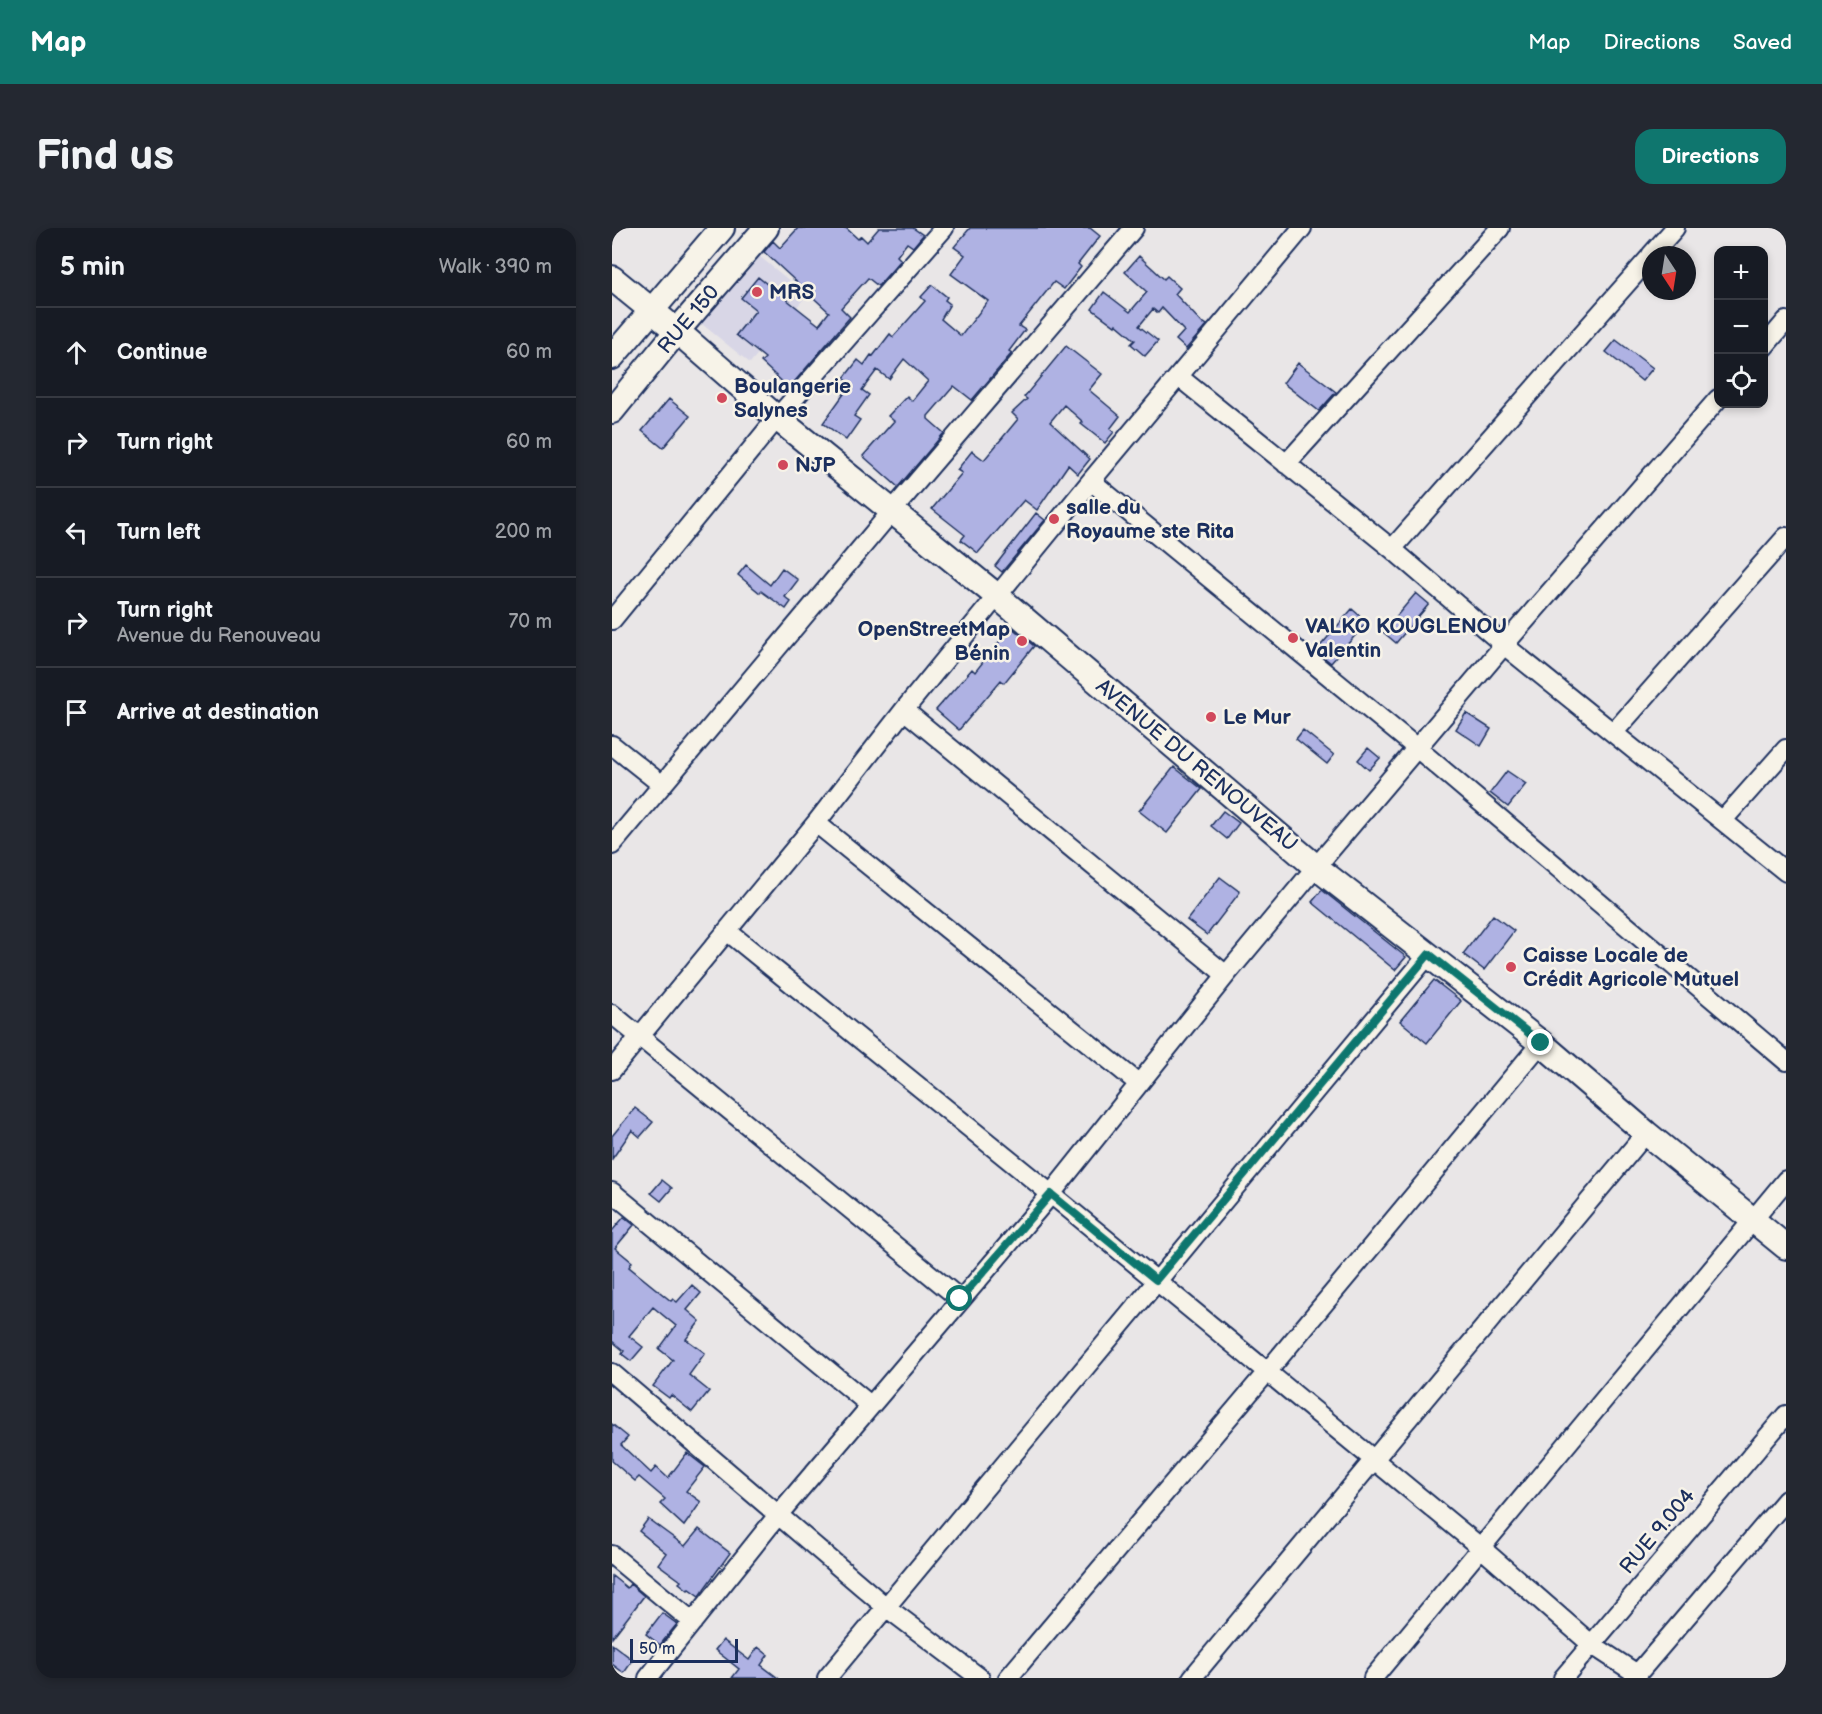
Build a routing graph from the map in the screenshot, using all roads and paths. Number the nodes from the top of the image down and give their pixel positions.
1 (722, 228) edge
2 (766, 228) edge
3 (944, 228) edge
4 (1134, 228) edge
5 (1302, 228) edge
6 (1500, 228) edge
7 (1675, 228) edge
8 (1659, 246) edge
9 (1642, 265) edge
10 (612, 278) edge
11 (652, 310) junction
12 (1786, 321) edge
13 (677, 331) junction
14 (1768, 342) edge
15 (612, 357) edge
16 (1179, 377) junction
17 (1714, 405) edge
18 (612, 411) edge
19 (777, 418) junction
20 (1286, 464) junction
21 (1091, 481) junction
22 (892, 511) junction
23 (1786, 537) edge
24 (1392, 549) junction
25 (997, 596) junction
26 (612, 620) edge
27 (1504, 645) junction
28 (904, 710) junction
29 (1614, 732) junction
30 (612, 745) edge
31 (1418, 749) junction
32 (1786, 749) edge
33 (662, 784) junction
34 (1722, 820) junction
35 (816, 823) junction
36 (612, 845) edge
37 (1316, 867) junction
38 (1786, 872) edge
39 (727, 931) junction
40 (1429, 954) junction
41 (1226, 975) junction
42 (612, 1014) edge
43 (639, 1037) junction
44 (1541, 1043) junction
45 (1786, 1061) edge
46 (612, 1070) edge
47 (1138, 1083) junction
48 (1646, 1133) junction
49 (1786, 1180) edge
50 (612, 1192) edge
51 (1051, 1194) junction
52 (1751, 1219) junction
53 (1786, 1247) edge
54 (1156, 1280) junction
55 (960, 1299) junction
56 (612, 1372) edge
57 (1267, 1372) junction
58 (870, 1405) junction
59 (1786, 1415) edge
60 (1373, 1460) junction
61 (1786, 1500) edge
62 (778, 1515) junction
63 (1480, 1547) junction
64 (612, 1555) edge
65 (886, 1607) junction
66 (693, 1622) junction
67 (1591, 1644) junction
68 (1635, 1676) edge
69 (648, 1678) edge
70 (827, 1678) edge
71 (980, 1678) edge
72 (1008, 1678) edge
73 (1192, 1678) edge
74 (1373, 1678) edge
75 (1563, 1678) edge

1 - 11 main road, RUE 150
2 - 13 main road, RUE 150
3 - 19 street
4 - 22 street
5 - 16 street
6 - 20 street
7 - 8 street
9 - 24 street
10 - 11 main road, AVENUE DU RENOUVEAU
11 - 13 main road, AVENUE DU RENOUVEAU
11 - 15 main road, RUE 150
12 - 14 street
13 - 18 main road, RUE 150
13 - 19 main road, AVENUE DU RENOUVEAU
16 - 20 street
16 - 21 street
17 - 27 street
19 - 22 main road, AVENUE DU RENOUVEAU
19 - 26 street
20 - 24 street
21 - 25 street
21 - 31 street
22 - 25 main road, AVENUE DU RENOUVEAU
22 - 33 street
23 - 29 street
24 - 27 street
25 - 28 street
25 - 37 main road, AVENUE DU RENOUVEAU
27 - 29 street
27 - 31 street
28 - 35 street
28 - 41 street
29 - 34 street
30 - 33 street
31 - 37 street
31 - 45 street
32 - 34 street
33 - 36 street
34 - 38 street
35 - 39 street
35 - 47 street
37 - 40 main road, AVENUE DU RENOUVEAU
37 - 41 street
39 - 43 street
39 - 51 street
40 - 44 main road, AVENUE DU RENOUVEAU
40 - 54 street
41 - 47 street
42 - 43 street
43 - 46 street
43 - 55 street
44 - 48 main road, AVENUE DU RENOUVEAU
44 - 57 street
47 - 51 street
48 - 52 main road, AVENUE DU RENOUVEAU
48 - 60 street
49 - 52 street
50 - 58 street
51 - 54 street
51 - 55 street
52 - 53 main road, AVENUE DU RENOUVEAU
52 - 63 street
54 - 57 street
54 - 65 street
55 - 58 street
56 - 62 street
57 - 60 street
57 - 72 street
58 - 62 street
59 - 67 street, RUE 9.004
60 - 63 street
60 - 73 street
61 - 68 street
62 - 65 street
62 - 66 street
63 - 67 street
63 - 74 street
64 - 66 street
65 - 70 street
65 - 71 street
66 - 69 street
67 - 68 street
67 - 75 street, RUE 9.004

